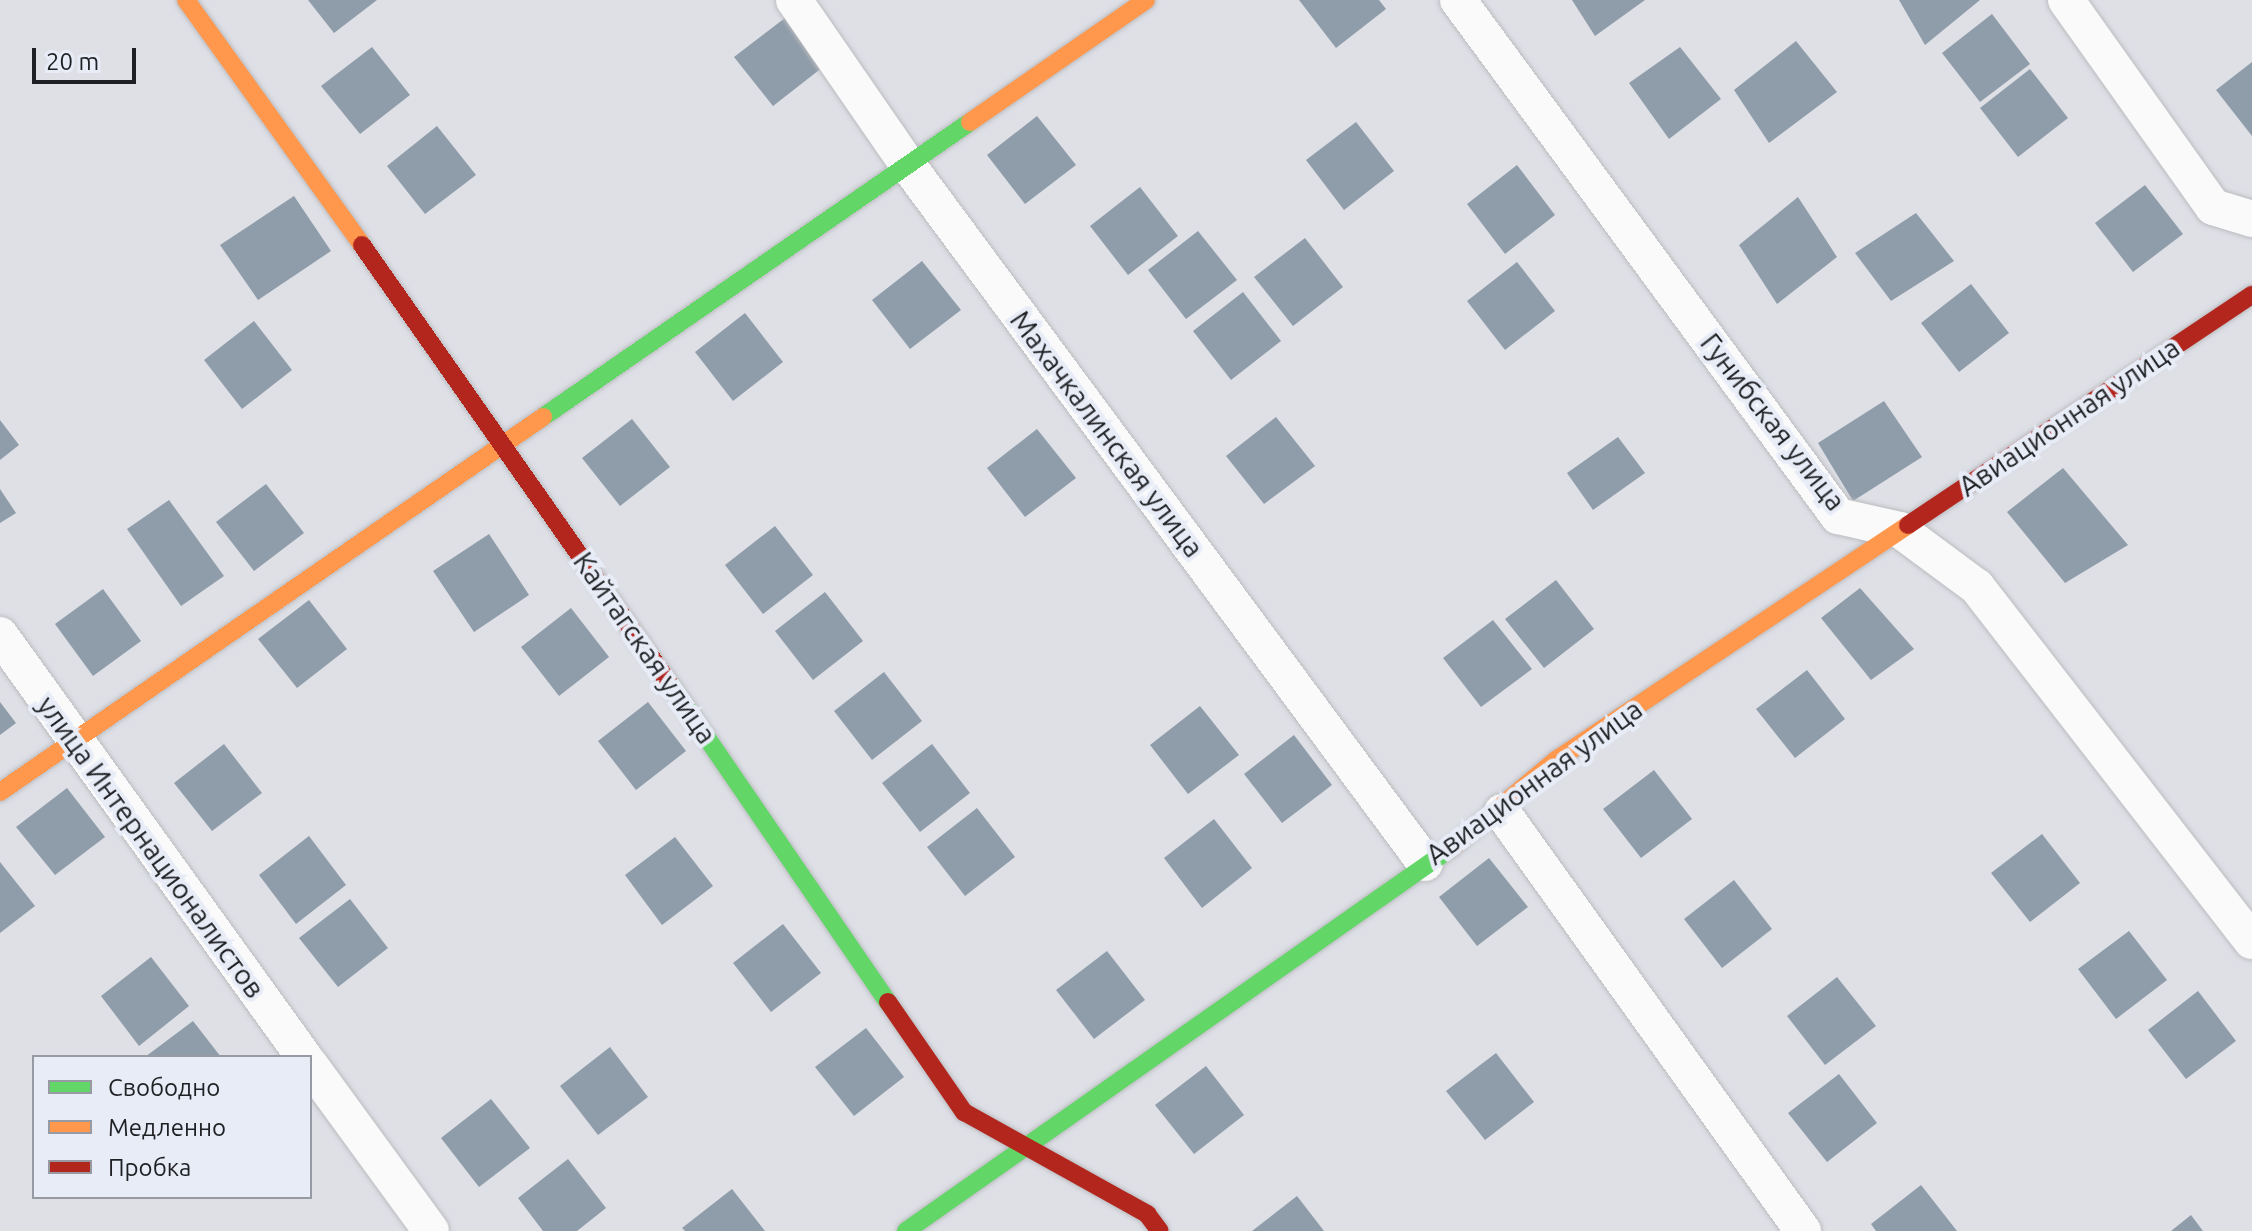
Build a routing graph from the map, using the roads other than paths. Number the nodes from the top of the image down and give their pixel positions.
1 (186, 0) edge
2 (794, 0) edge
3 (1146, 0) edge
4 (1458, 0) edge
5 (2066, 0) edge
6 (910, 168) junction
7 (2252, 219) edge
8 (2252, 295) edge
9 (505, 445) junction
10 (1900, 530) junction
11 (0, 635) edge
12 (72, 739) junction
13 (0, 792) edge
14 (1502, 812) junction
15 (1425, 863) junction
16 (2252, 941) edge
17 (303, 1055) edge
18 (312, 1068) edge
19 (1024, 1147) junction
20 (431, 1231) edge
21 (906, 1231) edge
22 (1160, 1231) edge
23 (1803, 1231) edge

1 - 9 street, Кайтагская улица
2 - 6 street, Махачкалинская улица
3 - 6 street
4 - 10 street, Гунибская улица
5 - 7 street
6 - 9 street
6 - 15 street, Махачкалинская улица
8 - 10 street, Авиационная улица
9 - 12 street
9 - 19 street, Кайтагская улица
10 - 14 street, Авиационная улица
10 - 16 street, Гунибская улица
11 - 12 street, улица Интернационалистов
12 - 13 street
12 - 17 street, улица Интернационалистов
14 - 15 street, Авиационная улица
14 - 23 street
15 - 19 street, Авиационная улица
18 - 20 street
19 - 21 street, Авиационная улица
19 - 22 street, Кайтагская улица

